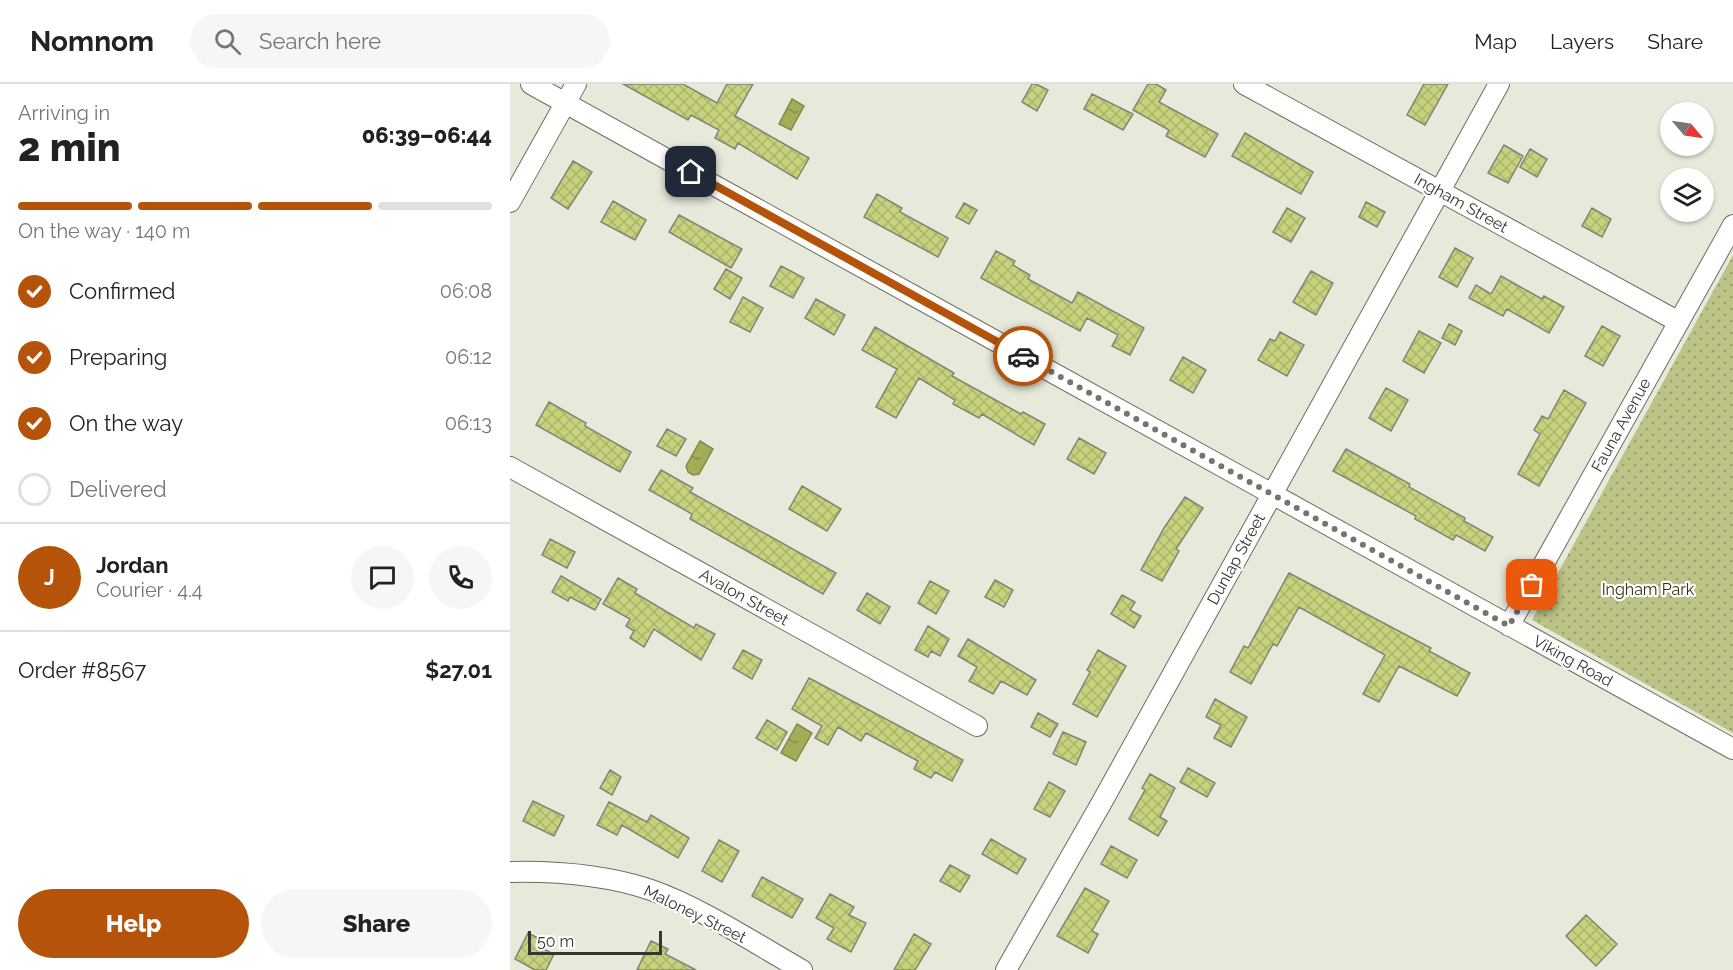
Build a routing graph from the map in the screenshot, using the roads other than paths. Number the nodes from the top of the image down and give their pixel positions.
1 (531, 84) edge
2 (576, 84) edge
3 (1244, 84) edge
4 (1499, 84) edge
5 (565, 103) junction
6 (1441, 191) junction
7 (510, 202) edge
8 (1733, 225) edge
9 (1679, 322) junction
10 (510, 467) edge
11 (1272, 494) junction
12 (1509, 626) junction
13 (977, 726) dead end
14 (1733, 749) edge
15 (510, 872) edge
16 (802, 970) edge
17 (1006, 970) edge

1 - 5 street, Viking Road
2 - 5 street
3 - 6 street, Ingham Street
4 - 6 street, Dunlap Street
5 - 7 street
5 - 11 street, Viking Road
6 - 9 street, Ingham Street
6 - 11 street, Dunlap Street
8 - 9 street, Fauna Avenue
9 - 12 street, Fauna Avenue
10 - 13 street, Avalon Street
11 - 12 street, Viking Road
11 - 17 street, Dunlap Street
12 - 14 street, Viking Road
15 - 16 street, Maloney Street

